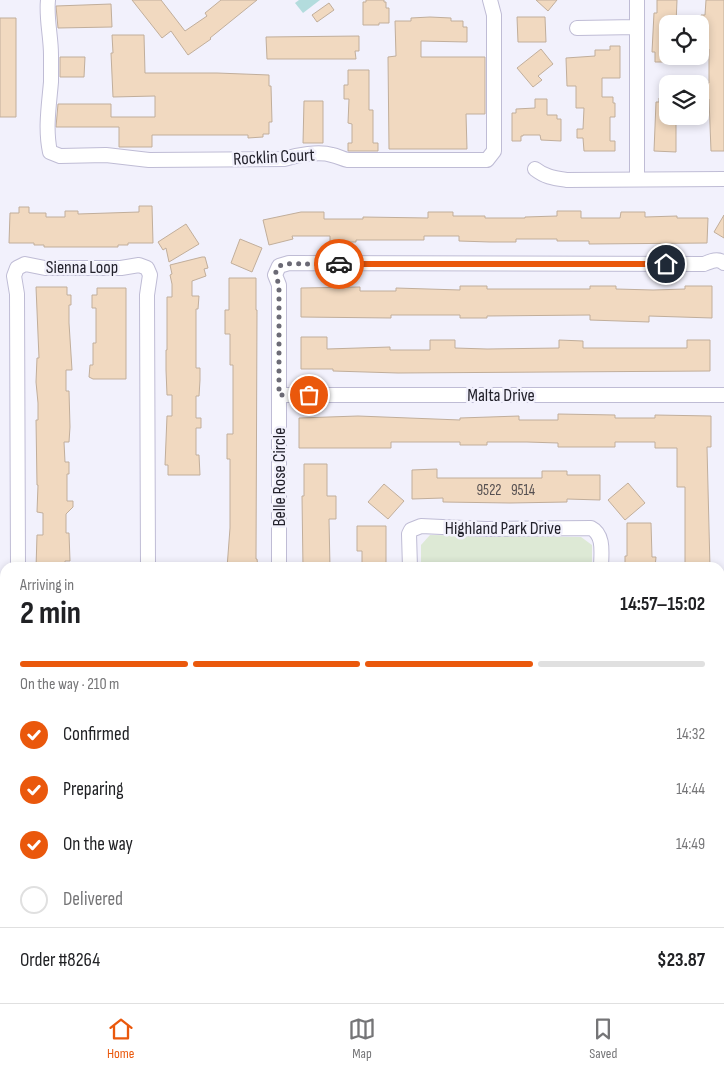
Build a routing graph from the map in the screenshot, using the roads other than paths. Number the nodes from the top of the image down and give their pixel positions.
1 (48, 0) edge
2 (490, 0) edge
3 (637, 0) edge
4 (636, 27) junction
5 (576, 28) dead end
6 (535, 169) dead end
7 (637, 179) junction
8 (724, 179) edge
9 (724, 263) edge
10 (724, 394) edge
11 (279, 395) junction
12 (18, 562) edge
13 (148, 562) edge
14 (279, 562) edge
15 (410, 562) edge
16 (600, 562) edge

1 - 2 street, Rocklin Court
3 - 4 street
4 - 5 street
4 - 7 street
6 - 7 street
7 - 8 street
9 - 11 street, Belle Rose Circle
10 - 11 street, Malta Drive
11 - 14 street, Belle Rose Circle
12 - 13 street, Sienna Loop
15 - 16 street, Highland Park Drive

